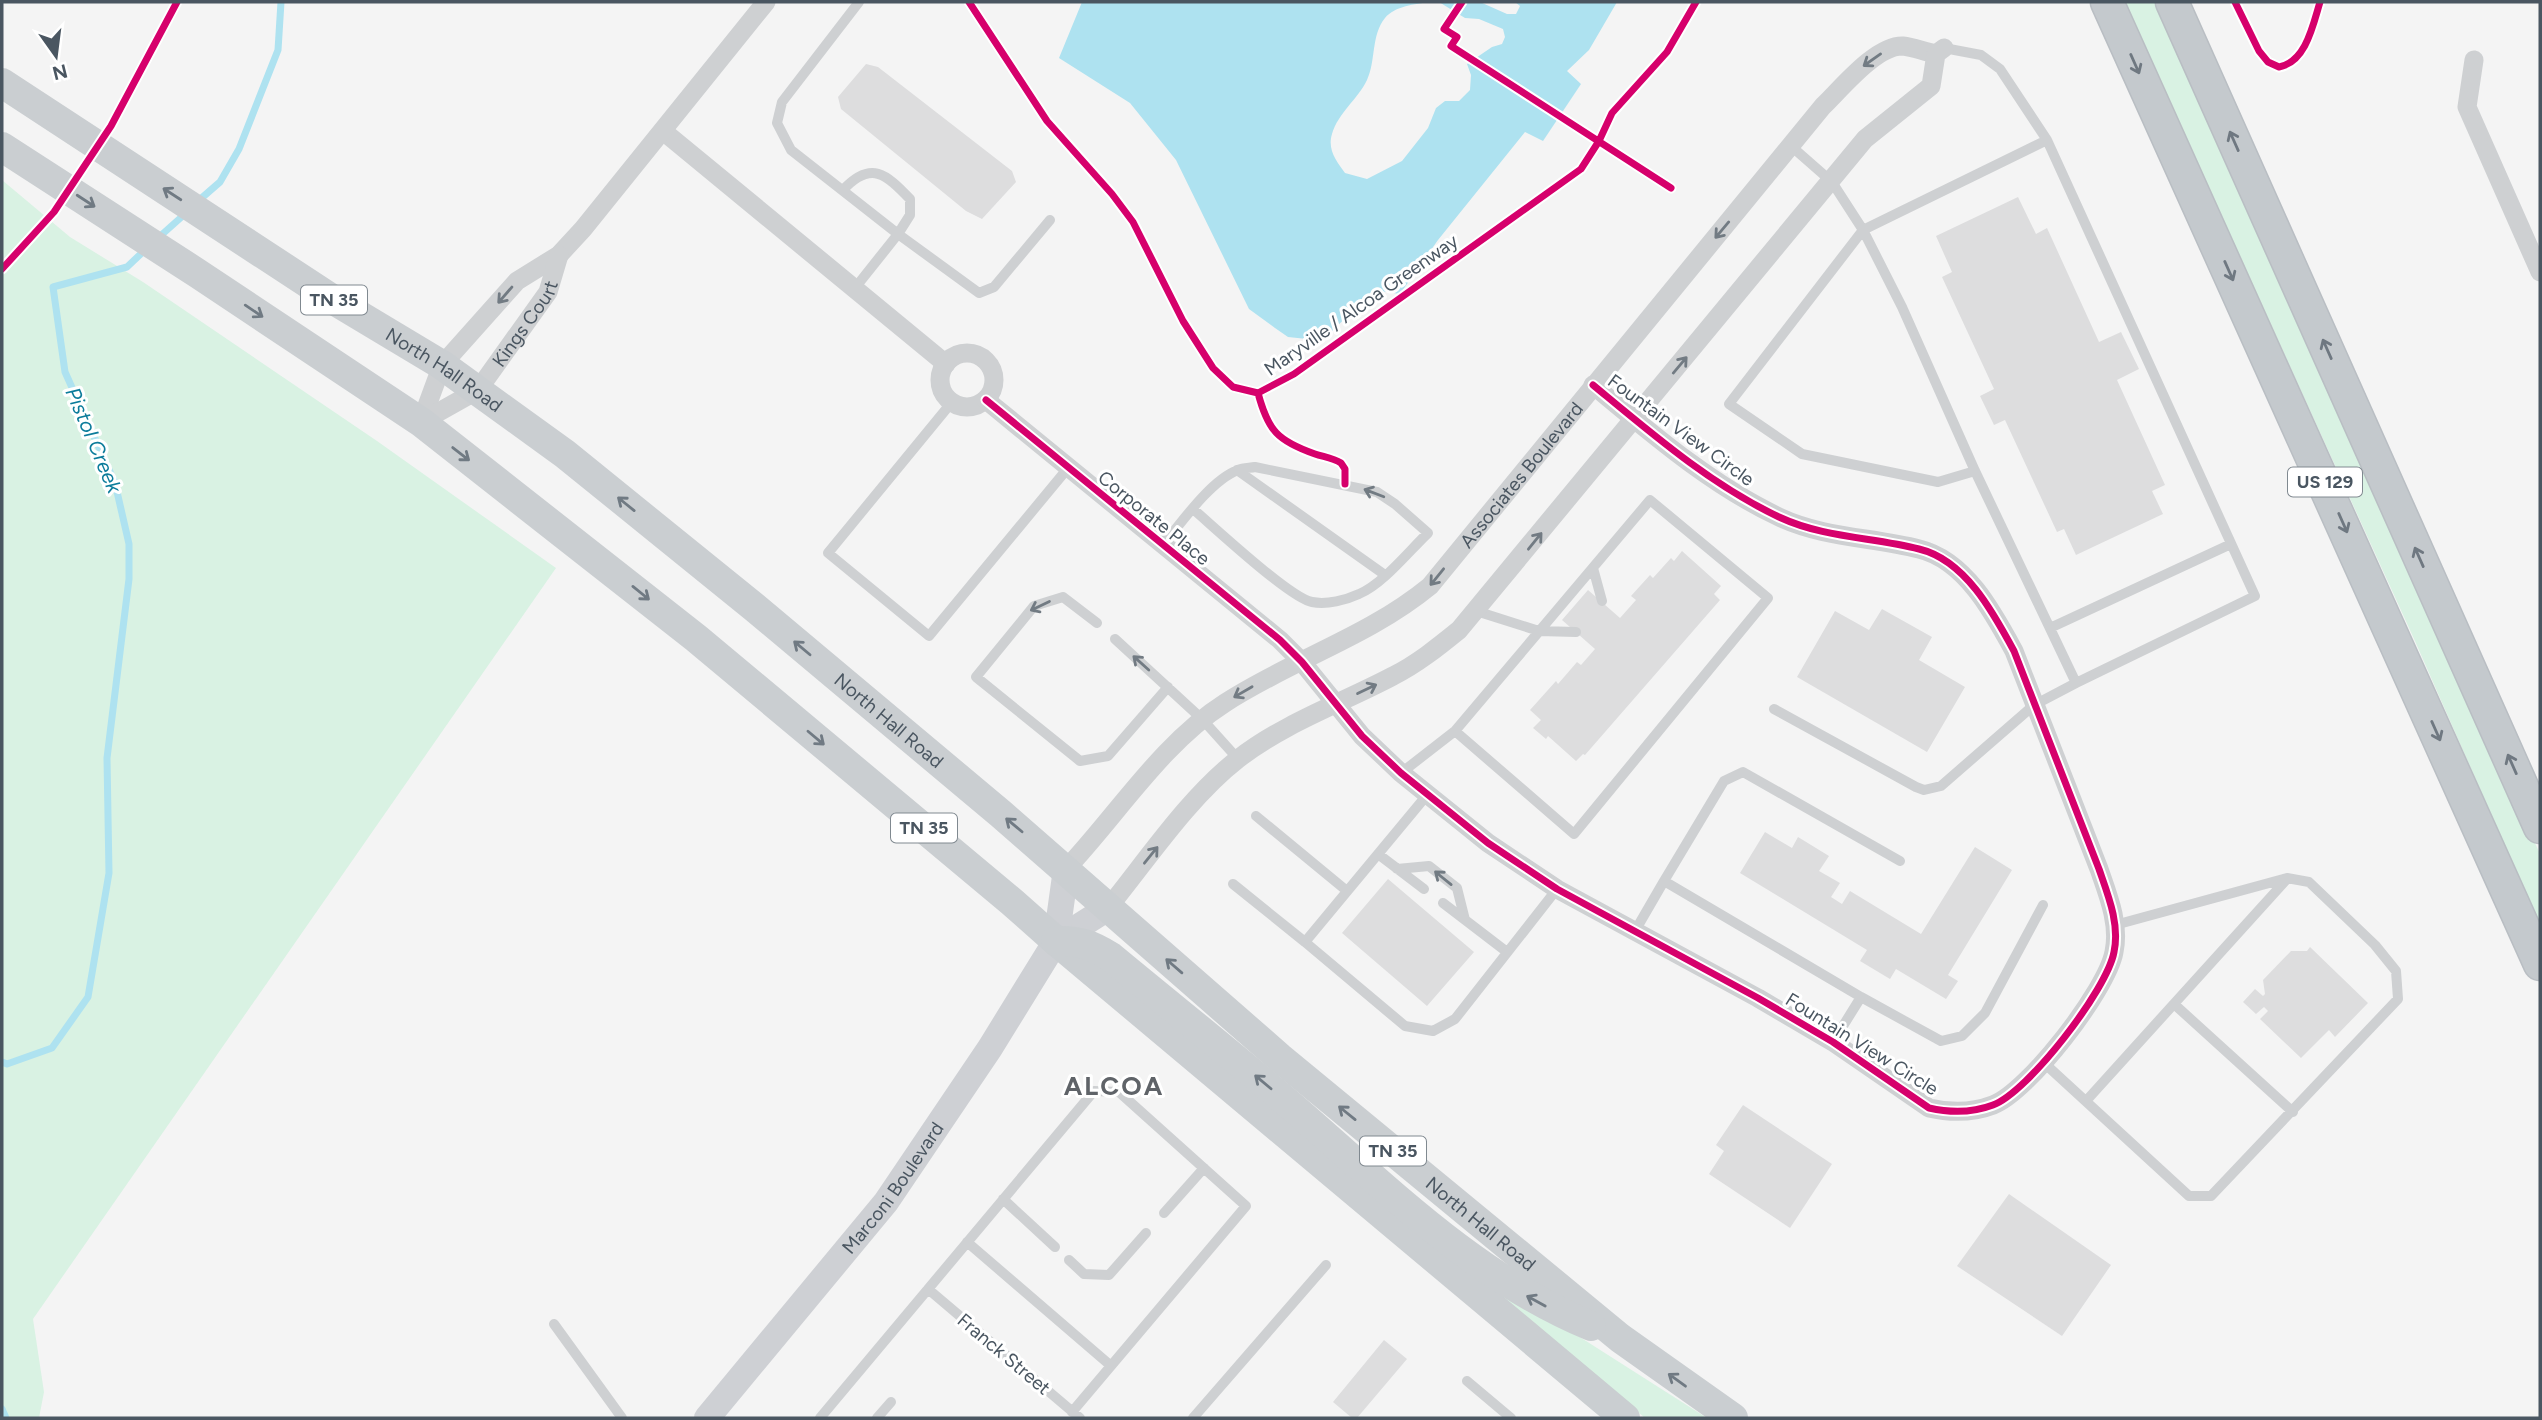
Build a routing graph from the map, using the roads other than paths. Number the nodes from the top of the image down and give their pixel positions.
1 (859, 2) edge
2 (2107, 2) edge
3 (2172, 2) edge
4 (758, 5) edge
5 (1940, 51) junction
6 (2474, 60) dead end
7 (2, 83) edge
8 (663, 131) junction
9 (2047, 140) junction
10 (1791, 146) junction
11 (2, 147) edge
12 (1832, 182) junction
13 (843, 190) junction
14 (1050, 220) dead end
15 (1863, 230) junction
16 (898, 234) junction
17 (559, 255) junction
18 (2540, 272) edge
19 (855, 288) junction
20 (946, 364) junction
21 (442, 365) junction
22 (1593, 385) junction
23 (478, 390) junction
24 (986, 400) junction
25 (952, 402) junction
26 (1635, 419) junction
27 (421, 422) junction
28 (1068, 468) junction
29 (1237, 470) junction
30 (1975, 471) junction
31 (1193, 509) junction
32 (2231, 544) junction
33 (1163, 545) junction
34 (1593, 568) junction
35 (1385, 575) junction
36 (1602, 601) dead end
37 (1476, 611) junction
38 (1097, 623) dead end
39 (2050, 628) junction
40 (1539, 631) junction
41 (1576, 632) dead end
42 (1115, 639) dead end
43 (1302, 662) junction
44 (2076, 683) junction
45 (1168, 687) junction
46 (1336, 704) junction
47 (2034, 705) junction
48 (1774, 709) dead end
49 (1202, 719) junction
50 (1455, 731) junction
51 (1238, 759) junction
52 (1401, 773) junction
53 (1427, 795) junction
54 (1256, 816) dead end
55 (2540, 827) edge
56 (1378, 854) junction
57 (1900, 862) dead end
58 (1066, 869) junction
59 (1397, 869) junction
60 (2287, 878) junction
61 (1664, 881) junction
62 (1233, 884) dead end
63 (1557, 888) junction
64 (1424, 889) dead end
65 (1347, 891) junction
66 (1443, 903) dead end
67 (2043, 905) dead end
68 (1108, 908) junction
69 (1465, 920) junction
70 (2115, 925) junction
71 (1635, 931) junction
72 (1056, 941) junction
73 (1305, 942) junction
74 (1507, 952) junction
75 (2540, 964) edge
76 (1861, 997) junction
77 (2174, 1004) junction
78 (1833, 1042) junction
79 (2043, 1062) junction
80 (2086, 1101) junction
81 (2293, 1112) junction
82 (1204, 1168) junction
83 (1003, 1199) junction
84 (1164, 1213) dead end
85 (1146, 1233) dead end
86 (967, 1242) junction
87 (1055, 1247) dead end
88 (1069, 1260) dead end
89 (1326, 1265) dead end
90 (928, 1289) junction
91 (554, 1324) dead end
92 (1620, 1338) junction
93 (1110, 1365) junction
94 (1467, 1381) dead end
95 (891, 1402) dead end
96 (1076, 1415) edge
97 (622, 1418) edge
98 (707, 1418) edge
99 (820, 1418) edge
100 (877, 1418) edge
101 (1193, 1418) edge
102 (1511, 1418) edge
103 (1625, 1418) edge
104 (1733, 1418) edge

1 - 13 lane
2 -> 75 highway, US 129
55 -> 3 highway, US 129
4 - 8 street, Kings Court
5 - 9 lane
5 -> 10 street, Associates Boulevard
5 - 12 street
6 - 18 street
21 -> 7 main road, North Hall Road / TN 35
8 - 17 street, Kings Court
8 - 19 street
9 - 15 lane
9 - 32 lane
10 - 12 lane
10 -> 22 street, Associates Boulevard
11 -> 27 main road, TN 35
12 - 15 lane
26 -> 12 street
13 - 16 lane
13 - 16 lane
14 - 16 lane
15 - 30 lane
15 - 30 lane
16 - 19 lane
17 -> 21 street, Kings Court
17 - 23 street, Kings Court
19 - 20 street
20 - 24 street
20 - 25 street
21 - 23 main road, North Hall Road / TN 35
21 - 27 street, Kings Court
22 - 26 street, Fountain View Circle
22 -> 43 street, Associates Boulevard
23 - 27 street, Kings Court
58 -> 23 main road, North Hall Road / TN 35
24 - 25 street
24 - 28 street, Corporate Place
25 - 28 lane
37 -> 26 street
26 - 47 street, Fountain View Circle
27 -> 72 main road, TN 35
28 - 33 street, Corporate Place
29 - 31 lane
29 - 35 lane
35 -> 29 lane
30 - 39 lane
31 - 33 lane
31 - 35 lane
32 - 39 lane
32 - 44 lane
33 - 43 street, Corporate Place
34 - 36 lane
34 - 40 lane
34 - 50 lane
37 - 40 lane
46 -> 37 street
38 -> 45 lane
39 - 44 lane
40 - 41 lane
40 - 50 lane
45 -> 42 lane
43 - 46 street, Fountain View Circle
43 -> 49 street, Associates Boulevard
44 - 47 lane
45 - 49 lane
46 - 51 street
46 - 52 street, Fountain View Circle
47 - 48 lane
47 - 70 street, Fountain View Circle
49 - 51 lane
49 - 58 street, Associates Boulevard
50 - 52 lane
68 -> 51 street
52 - 53 street, Fountain View Circle
53 - 56 lane
53 - 63 street, Fountain View Circle
54 - 65 lane
56 - 59 lane
56 - 65 lane
57 - 61 lane
58 - 68 main road, North Hall Road / TN 35
58 - 72 main road, Marconi Boulevard
59 - 64 lane
69 -> 59 lane
60 - 70 lane
60 - 77 lane
60 - 81 lane
61 - 71 lane
61 - 76 lane
62 - 73 lane
63 - 71 street, Fountain View Circle
63 - 74 lane
65 - 73 lane
66 - 69 lane
67 - 76 lane
68 - 72 main road, Marconi Boulevard
92 -> 68 main road, North Hall Road / TN 35
69 - 74 lane
70 - 79 street, Fountain View Circle
71 - 78 street, Fountain View Circle
92 -> 72 main road
72 - 98 main road, Marconi Boulevard
72 - 103 main road, TN 35
73 - 74 lane
76 - 78 lane
77 - 80 lane
77 - 81 lane
78 - 79 street, Fountain View Circle
79 - 80 lane
80 - 81 lane
82 - 83 lane
82 - 84 lane
82 - 93 lane
83 - 86 lane
83 - 87 lane
85 - 88 lane
86 - 90 lane
86 - 93 lane
89 - 101 lane
90 - 96 lane, Franck Street
90 - 99 lane
91 - 97 lane
104 -> 92 main road, North Hall Road / TN 35
93 - 96 lane
94 - 102 lane
95 - 100 lane

